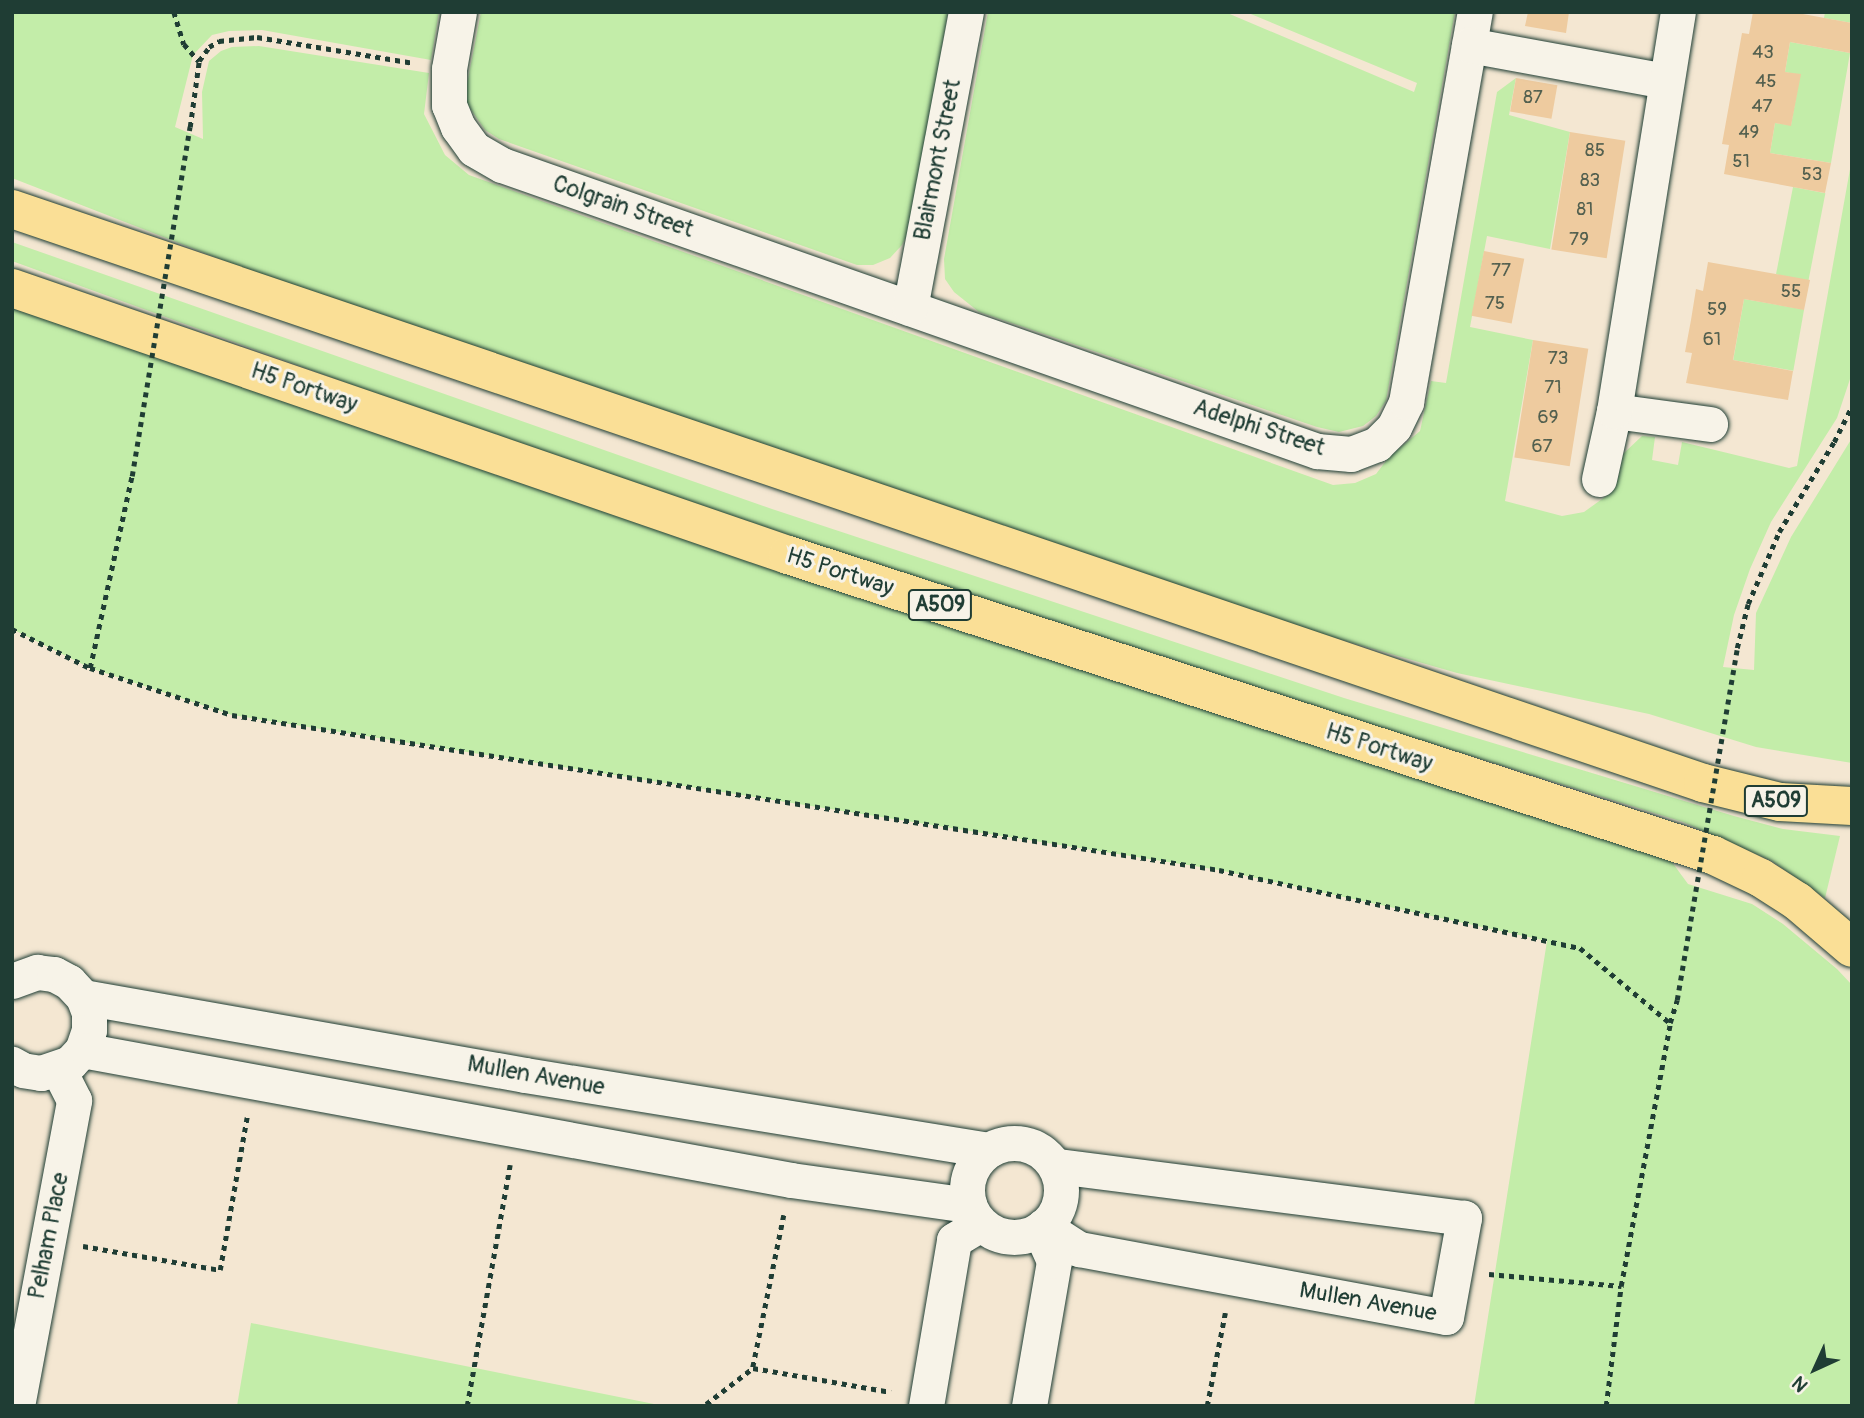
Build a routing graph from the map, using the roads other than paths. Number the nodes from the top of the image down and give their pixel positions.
1 (459, 12) edge
2 (965, 12) edge
3 (1678, 12) edge
4 (1472, 29) edge
5 (1665, 82) junction
6 (12, 209) edge
7 (12, 288) edge
8 (910, 308) junction
9 (1614, 411) junction
10 (1710, 424) dead end
11 (1599, 479) dead end
12 (1852, 806) edge
13 (1852, 948) edge
14 (15, 977) edge
15 (83, 997) junction
16 (70, 1060) junction
17 (12, 1064) edge
18 (989, 1150) junction
19 (1056, 1166) junction
20 (975, 1215) junction
21 (1041, 1227) junction
22 (926, 1402) edge
23 (17, 1406) edge
24 (1029, 1406) edge

1 - 8 street, Colgrain Street
2 - 8 street, Blairmont Street
3 - 5 street
4 - 5 street, Adelphi Street
4 - 8 street, Adelphi Street
5 - 9 street
6 - 12 main road, A509
7 - 13 main road, H5 Portway / A509
9 - 10 street
9 - 11 street
14 - 15 street
15 - 16 street
15 - 18 street, Mullen Avenue
16 - 17 street
16 - 20 street
16 - 23 street, Pelham Place
18 - 19 street
18 - 20 street
19 - 21 street
19 - 21 street, Mullen Avenue
20 - 21 street
20 - 22 street
21 - 24 street

